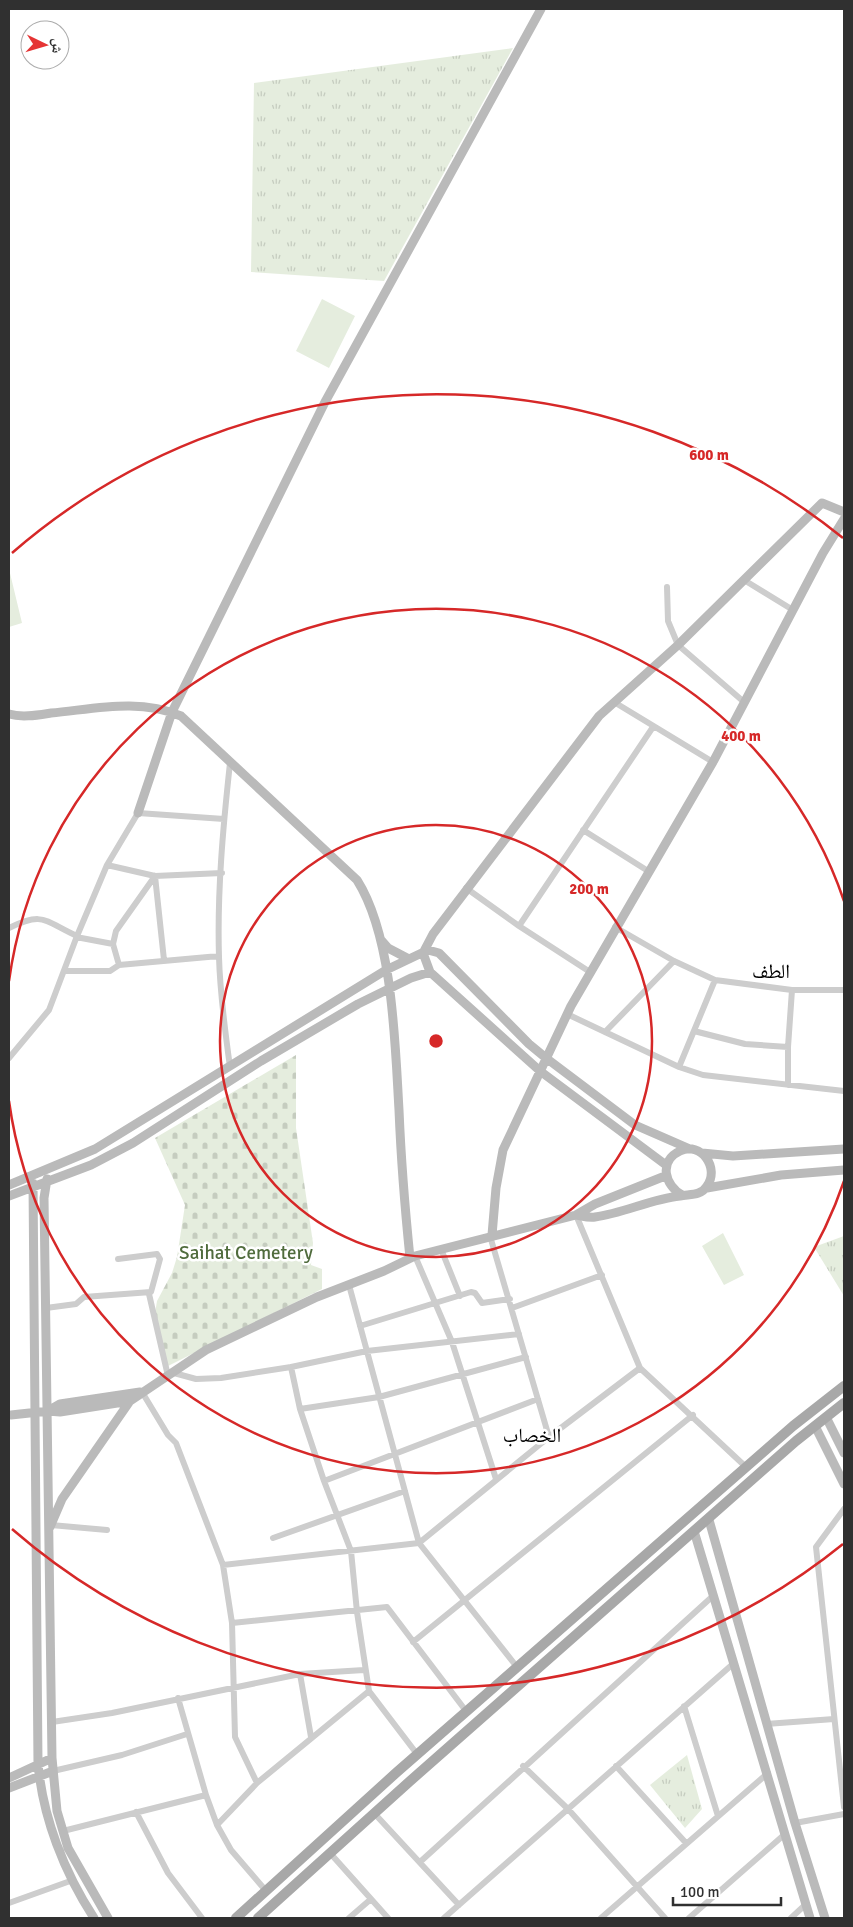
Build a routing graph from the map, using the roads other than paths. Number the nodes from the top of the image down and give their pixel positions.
1 (541, 9) edge
2 (844, 512) edge
3 (844, 519) edge
4 (744, 580) junction
5 (667, 587) dead end
6 (793, 610) junction
7 (678, 645) junction
8 (614, 702) junction
9 (744, 702) junction
10 (172, 712) junction
11 (9, 714) edge
12 (653, 727) junction
13 (713, 762) junction
14 (230, 763) junction
15 (138, 813) junction
16 (224, 819) junction
17 (583, 830) junction
18 (107, 866) junction
19 (648, 871) junction
20 (222, 873) junction
21 (154, 876) junction
22 (466, 888) junction
23 (519, 926) junction
24 (615, 926) junction
25 (9, 928) edge
26 (76, 937) junction
27 (379, 938) junction
28 (113, 944) junction
29 (423, 953) junction
30 (219, 956) junction
31 (409, 959) junction
32 (164, 960) junction
33 (674, 961) junction
34 (119, 965) junction
35 (386, 970) junction
36 (64, 971) junction
37 (430, 972) junction
38 (590, 972) junction
39 (715, 980) junction
40 (390, 988) junction
41 (792, 990) junction
42 (844, 990) edge
43 (567, 1014) junction
44 (694, 1031) junction
45 (605, 1032) junction
46 (788, 1047) junction
47 (9, 1058) edge
48 (546, 1058) junction
49 (230, 1067) junction
50 (679, 1068) junction
51 (540, 1071) junction
52 (788, 1085) junction
53 (844, 1091) edge
54 (690, 1149) junction
55 (844, 1149) edge
56 (701, 1153) junction
57 (666, 1165) junction
58 (48, 1169) junction
59 (844, 1170) edge
60 (33, 1175) junction
61 (665, 1176) junction
62 (47, 1182) junction
63 (9, 1185) edge
64 (33, 1187) junction
65 (707, 1188) junction
66 (682, 1195) junction
67 (9, 1196) edge
68 (576, 1215) junction
69 (491, 1235) junction
70 (441, 1249) junction
71 (413, 1257) junction
72 (118, 1259) dead end
73 (602, 1275) junction
74 (349, 1285) junction
75 (149, 1294) junction
76 (460, 1296) junction
77 (510, 1299) junction
78 (437, 1304) junction
79 (46, 1308) junction
80 (512, 1308) junction
81 (360, 1326) junction
82 (519, 1334) junction
83 (452, 1342) junction
84 (366, 1351) junction
85 (526, 1357) junction
86 (291, 1367) junction
87 (640, 1368) junction
88 (462, 1374) junction
89 (171, 1375) junction
90 (844, 1386) edge
91 (142, 1392) junction
92 (379, 1397) junction
93 (538, 1399) junction
94 (130, 1401) junction
95 (844, 1403) edge
96 (300, 1409) junction
97 (48, 1411) junction
98 (36, 1412) junction
99 (10, 1415) edge
100 (693, 1415) junction
101 (826, 1417) junction
102 (478, 1420) junction
103 (815, 1426) junction
104 (549, 1437) junction
105 (844, 1453) edge
106 (394, 1454) junction
107 (746, 1467) junction
108 (496, 1479) junction
109 (324, 1481) junction
110 (844, 1484) edge
111 (405, 1491) junction
112 (844, 1509) edge
113 (338, 1515) junction
114 (709, 1520) junction
115 (50, 1528) junction
116 (107, 1530) dead end
117 (694, 1531) junction
118 (272, 1538) dead end
119 (419, 1543) junction
120 (352, 1551) junction
121 (224, 1564) junction
122 (714, 1595) junction
123 (463, 1601) junction
124 (356, 1612) junction
125 (232, 1623) junction
126 (413, 1642) junction
127 (734, 1663) junction
128 (517, 1667) junction
129 (364, 1670) junction
130 (300, 1674) junction
131 (236, 1687) junction
132 (369, 1691) junction
133 (178, 1698) junction
134 (684, 1706) junction
135 (466, 1711) junction
136 (834, 1719) junction
137 (52, 1722) junction
138 (766, 1724) junction
139 (187, 1734) junction
140 (311, 1737) junction
141 (417, 1754) junction
142 (52, 1758) junction
143 (38, 1764) junction
144 (524, 1766) junction
145 (616, 1766) junction
146 (53, 1771) junction
147 (768, 1774) junction
148 (39, 1775) junction
149 (9, 1778) edge
150 (258, 1783) junction
151 (9, 1788) edge
152 (206, 1795) junction
153 (844, 1807) edge
154 (568, 1809) junction
155 (136, 1812) junction
156 (374, 1813) junction
157 (844, 1814) edge
158 (718, 1816) junction
159 (795, 1823) junction
160 (217, 1825) junction
161 (63, 1831) junction
162 (785, 1834) junction
163 (686, 1843) junction
164 (330, 1853) junction
165 (420, 1862) junction
166 (73, 1880) junction
167 (638, 1887) junction
168 (267, 1892) junction
169 (371, 1899) junction
170 (9, 1903) edge
171 (459, 1905) junction
172 (805, 1905) junction
173 (94, 1918) edge
174 (108, 1918) edge
175 (202, 1918) edge
176 (236, 1918) edge
177 (258, 1918) edge
178 (349, 1918) edge
179 (388, 1918) edge
180 (444, 1918) edge
181 (601, 1918) edge
182 (665, 1918) edge
183 (689, 1918) edge
184 (791, 1918) edge
185 (810, 1918) edge
186 (825, 1918) edge

1 - 10 main road
2 - 4 main road
3 - 6 main road
4 - 6 street
4 - 7 main road
5 - 7 street
6 - 9 main road
7 - 8 main road
7 - 9 street
8 - 12 street
8 - 22 main road
9 - 13 main road
10 - 11 main road
10 - 14 main road
10 - 15 main road
12 - 13 street
12 - 17 street
13 - 19 main road
14 - 16 street
14 - 27 main road
15 - 16 street
15 - 18 street
16 - 20 street
17 - 19 street
17 - 23 street
18 - 21 street
18 - 26 street
19 - 24 main road
20 - 21 street
20 - 30 street
21 - 28 street
21 - 32 street
22 - 23 street
22 - 29 main road
23 - 38 street
24 - 33 street
24 - 38 main road
25 - 26 street
26 - 28 street
26 - 36 street
27 - 31 main road
27 - 35 main road
28 - 34 street
29 - 31 main road
29 - 37 main road
29 - 48 main road
30 - 32 street
30 - 49 street
31 - 35 main road
32 - 34 street
33 - 39 street
33 - 45 street
34 - 36 street
35 - 40 main road
35 - 49 main road
36 - 47 street
37 - 40 main road
37 - 51 main road
38 - 43 main road
39 - 41 street
39 - 44 street
40 - 62 main road
40 - 71 main road
41 - 42 street
41 - 46 street
43 - 45 street
43 - 48 main road
44 - 46 street
44 - 50 street
45 - 50 street
46 - 52 street
48 - 51 main road
48 - 54 main road
49 - 58 main road
50 - 52 street
51 - 57 main road
51 - 69 main road
52 - 53 street
54 - 56 main road
54 - 57 main road
55 - 56 main road
56 - 65 main road
57 - 61 main road
58 - 60 main road
58 - 62 main road
59 - 65 main road
60 - 63 main road
60 - 64 main road
61 - 66 main road
61 - 68 main road
62 - 64 main road
62 - 79 main road
64 - 67 main road
64 - 98 main road
65 - 66 main road
66 - 68 main road
68 - 69 main road
68 - 73 street
69 - 70 main road
69 - 77 street
70 - 71 main road
70 - 76 street
71 - 74 main road
71 - 78 street
72 - 75 street
73 - 80 street
73 - 87 street
74 - 81 street
74 - 89 main road
75 - 79 street
75 - 89 street
76 - 77 street
76 - 78 street
77 - 80 street
78 - 81 street
78 - 83 street
79 - 97 main road
80 - 82 street
81 - 84 street
82 - 83 street
82 - 85 street
83 - 84 street
83 - 88 street
84 - 86 street
84 - 92 street
85 - 88 street
85 - 93 street
86 - 89 street
86 - 96 street
87 - 100 street
87 - 104 street
88 - 92 street
88 - 102 street
89 - 91 main road
90 - 107 main road
91 - 94 main road
91 - 97 main road
91 - 121 street
92 - 96 street
92 - 106 street
93 - 102 street
93 - 104 street
94 - 97 main road
94 - 115 main road
95 - 101 main road
96 - 109 street
97 - 98 main road
97 - 115 main road
98 - 99 main road
98 - 143 main road
100 - 107 street
100 - 123 street
101 - 103 main road
101 - 105 main road
102 - 106 street
102 - 108 street
103 - 110 main road
103 - 114 main road
104 - 108 street
106 - 109 street
106 - 111 street
107 - 128 main road
108 - 119 street
109 - 113 street
111 - 113 street
111 - 119 street
112 - 136 street
113 - 118 street
113 - 120 street
114 - 117 main road
114 - 138 main road
115 - 116 street
115 - 137 main road
117 - 122 main road
117 - 156 main road
119 - 120 street
119 - 123 street
120 - 121 street
120 - 124 street
121 - 125 street
122 - 127 main road
122 - 144 street
123 - 126 street
123 - 128 street
124 - 125 street
124 - 126 street
124 - 129 street
125 - 131 street
126 - 135 street
127 - 134 street
127 - 147 main road
128 - 135 main road
129 - 130 street
129 - 132 street
130 - 131 street
130 - 140 street
131 - 133 street
131 - 150 street
132 - 140 street
132 - 141 street
133 - 137 street
133 - 139 street
134 - 145 street
134 - 158 street
135 - 141 main road
136 - 138 street
136 - 153 street
137 - 142 main road
138 - 159 main road
139 - 146 street
139 - 152 street
140 - 150 street
141 - 168 main road
142 - 143 main road
142 - 146 main road
143 - 148 main road
143 - 149 main road
144 - 154 street
144 - 165 street
145 - 154 street
145 - 163 street
146 - 148 main road
146 - 161 main road
147 - 158 street
147 - 162 main road
148 - 151 main road
148 - 166 main road
150 - 160 street
152 - 155 street
152 - 160 street
154 - 167 street
154 - 171 street
155 - 161 street
155 - 175 street
156 - 164 main road
156 - 165 street
157 - 159 street
158 - 163 street
159 - 186 main road
160 - 168 street
161 - 174 main road
162 - 172 main road
162 - 183 street
163 - 167 street
164 - 169 street
164 - 177 main road
165 - 171 street
166 - 170 street
166 - 173 main road
167 - 181 street
167 - 182 street
168 - 176 main road
169 - 178 street
169 - 179 street
171 - 180 street
172 - 184 street
172 - 185 main road

